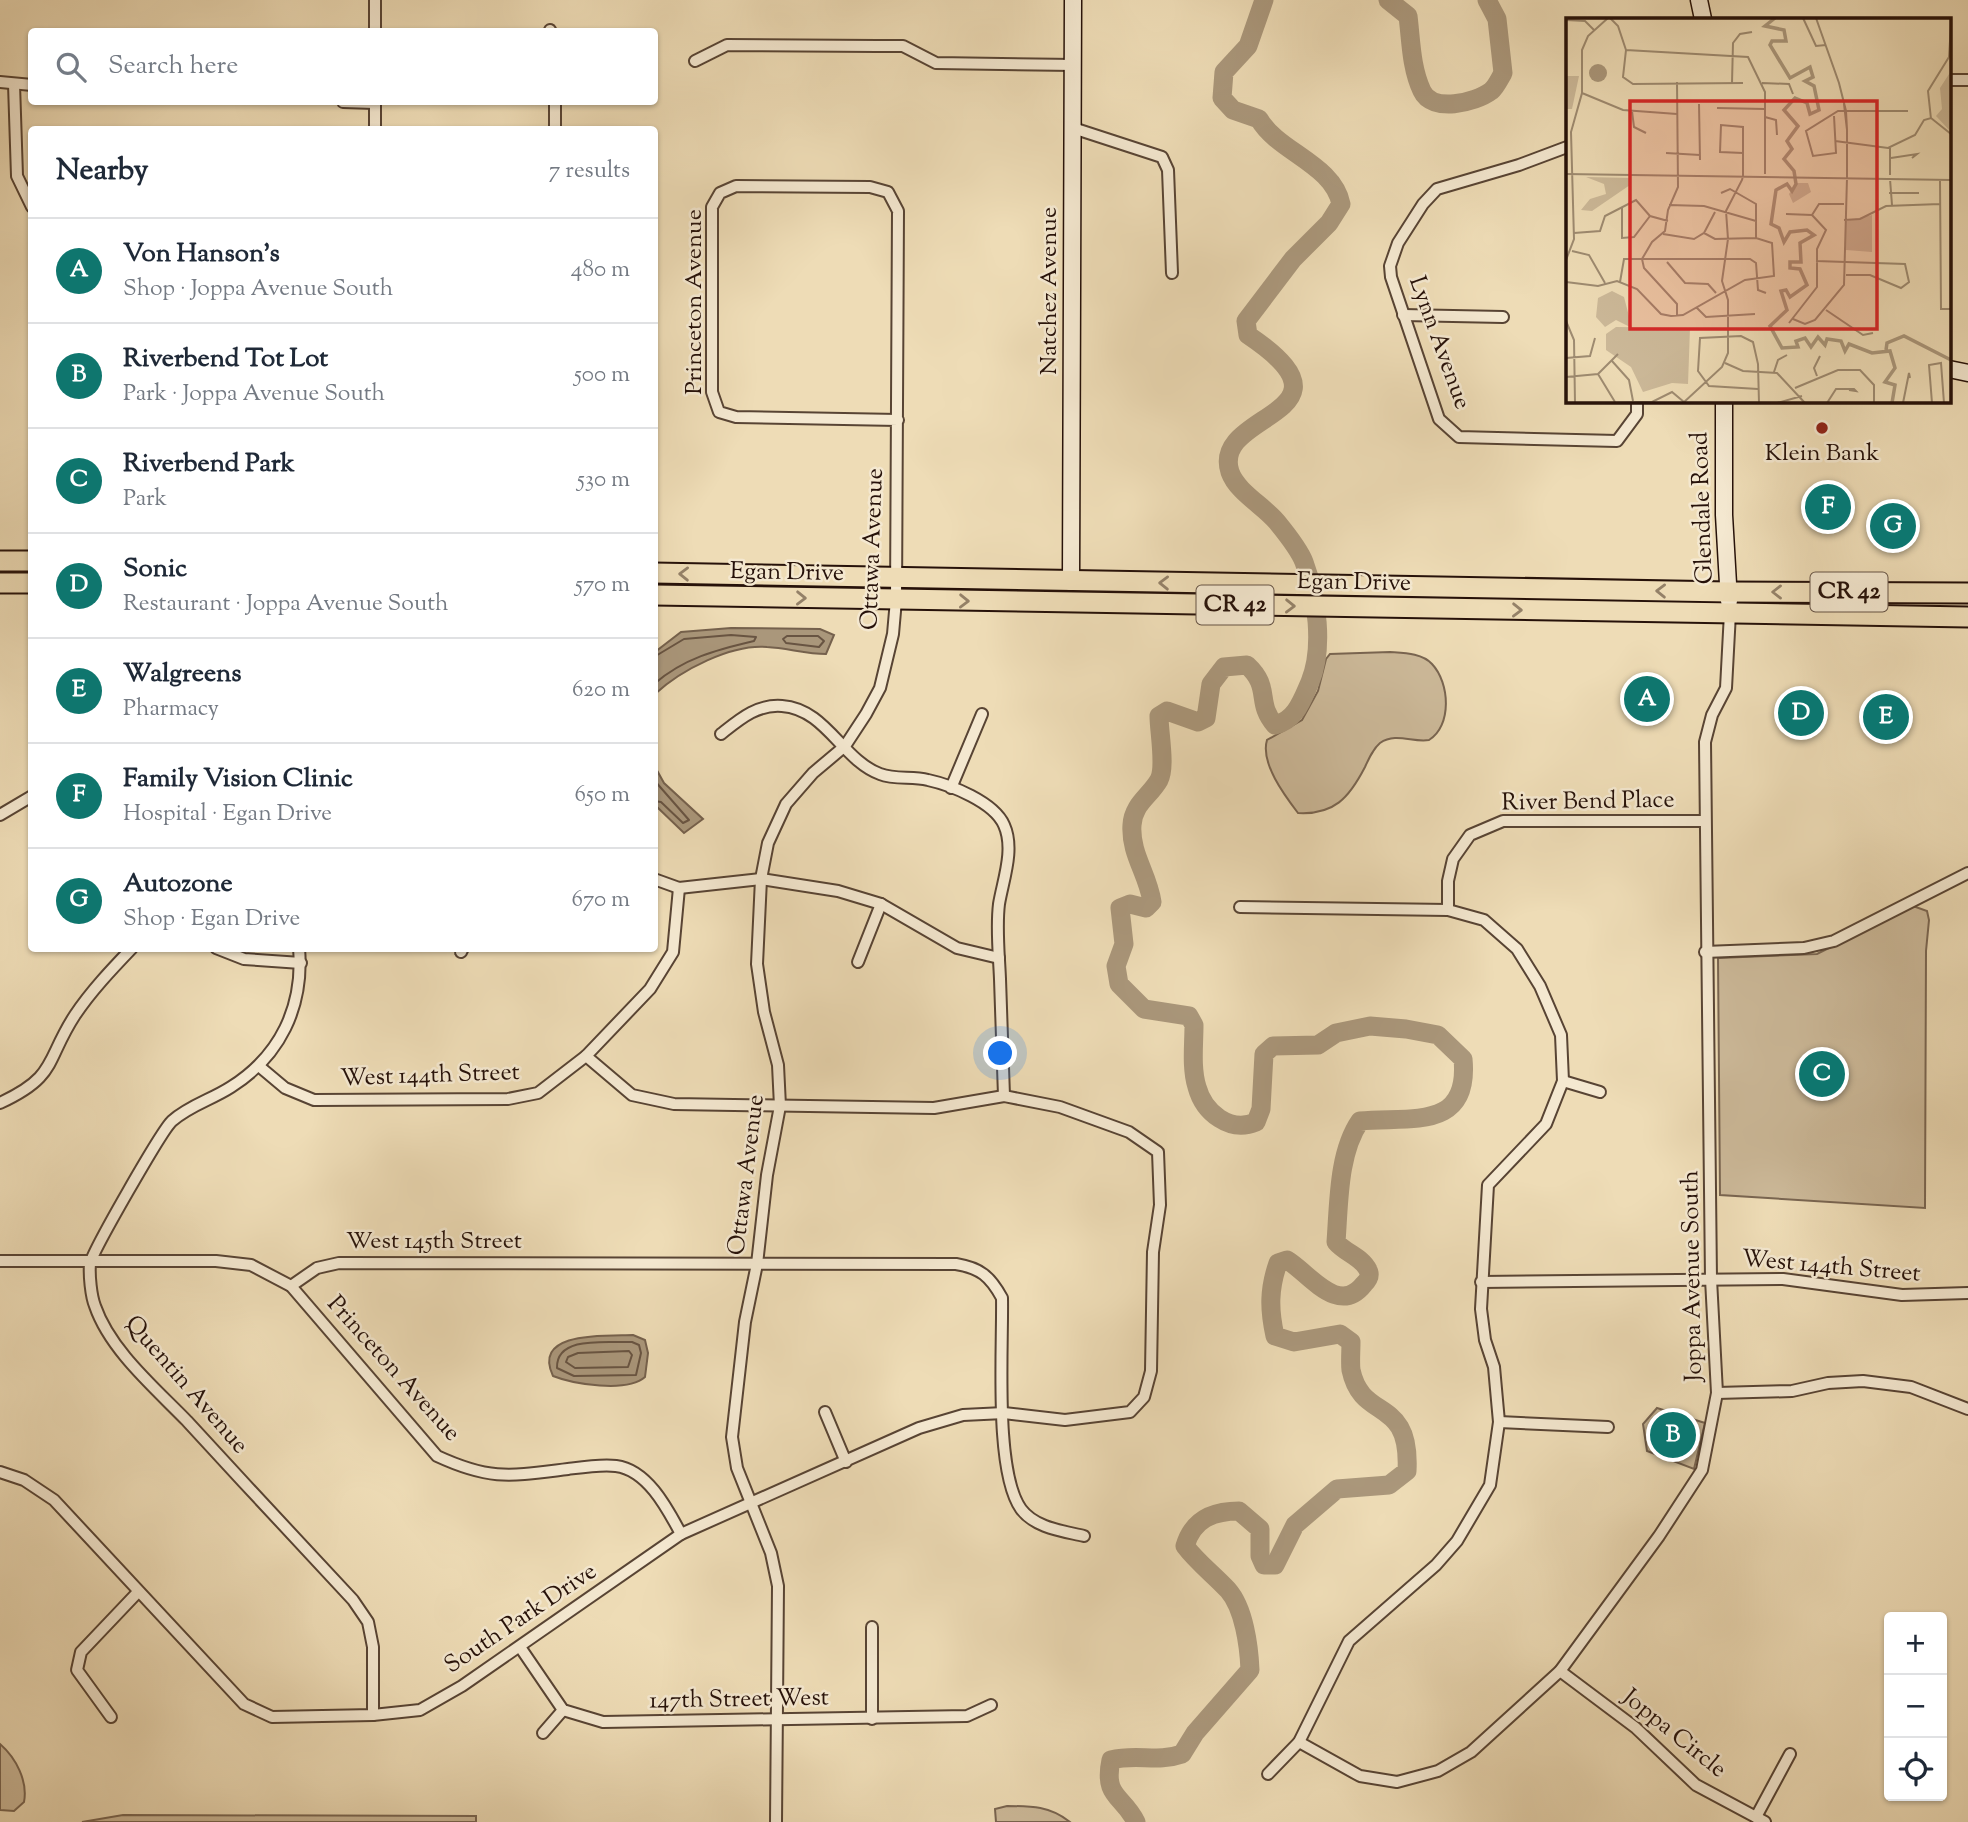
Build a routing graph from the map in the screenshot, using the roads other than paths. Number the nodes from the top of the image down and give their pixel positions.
1 (375, 0) edge
2 (1073, 0) edge
3 (1699, 0) edge
4 (1703, 18) edge
5 (375, 28) edge
6 (695, 61) dead end
7 (1074, 65) junction
8 (0, 82) edge
9 (13, 84) junction
10 (28, 85) edge
11 (375, 105) edge
12 (555, 105) edge
13 (375, 126) edge
14 (555, 126) edge
15 (1073, 128) junction
16 (1566, 148) edge
17 (720, 193) joint
18 (28, 199) edge
19 (1172, 273) dead end
20 (1403, 315) junction
21 (1503, 317) dead end
22 (1637, 402) edge
23 (1724, 402) edge
24 (898, 420) junction
25 (0, 561) edge
26 (28, 561) edge
27 (658, 573) edge
28 (896, 578) junction
29 (1071, 582) junction
30 (0, 583) edge
31 (28, 583) edge
32 (1729, 592) junction
33 (1968, 593) edge
34 (658, 595) edge
35 (896, 600) junction
36 (1968, 611) edge
37 (1730, 613) junction
38 (1886, 616) junction
39 (1968, 617) edge
40 (982, 714) dead end
41 (721, 734) dead end
42 (845, 746) junction
43 (951, 788) junction
44 (28, 798) edge
45 (0, 815) edge
46 (1704, 821) junction
47 (1968, 873) edge
48 (761, 879) junction
49 (658, 880) edge
50 (678, 888) junction
51 (881, 904) junction
52 (1240, 907) dead end
53 (1448, 910) junction
54 (129, 952) edge
55 (226, 952) edge
56 (300, 952) edge
57 (1705, 952) junction
58 (999, 958) junction
59 (858, 962) dead end
60 (301, 963) junction
61 (586, 1056) junction
62 (260, 1067) junction
63 (1563, 1081) junction
64 (1600, 1092) dead end
65 (1004, 1096) junction
66 (0, 1103) edge
67 (780, 1106) junction
68 (0, 1261) edge
69 (90, 1263) junction
70 (757, 1264) junction
71 (1711, 1279) junction
72 (1481, 1282) junction
73 (291, 1286) junction
74 (1968, 1293) edge
75 (1717, 1393) junction
76 (1968, 1409) edge
77 (825, 1412) dead end
78 (1004, 1413) junction
79 (1499, 1422) junction
80 (1608, 1427) dead end
81 (846, 1462) junction
82 (0, 1472) edge
83 (751, 1502) junction
84 (681, 1534) junction
85 (1084, 1536) dead end
86 (138, 1592) junction
87 (872, 1627) dead end
88 (520, 1647) junction
89 (1560, 1671) junction
90 (991, 1705) dead end
91 (563, 1710) junction
92 (373, 1715) junction
93 (111, 1717) dead end
94 (872, 1719) junction
95 (775, 1721) junction
96 (543, 1733) dead end
97 (1299, 1742) junction
98 (1790, 1754) dead end
99 (1268, 1774) dead end
100 (1760, 1819) edge
101 (776, 1822) edge

1 - 5 street
2 - 7 street, Natchez Avenue
3 - 4 street
6 - 7 street
7 - 15 street, Natchez Avenue
8 - 9 street
9 - 10 street
9 - 18 street
11 - 13 street
12 - 14 street
15 - 19 street
15 - 29 street, Natchez Avenue
16 - 20 street, Lynn Avenue
17 - 24 street, Ottawa Avenue
17 - 24 street, Princeton Avenue
20 - 21 street
20 - 22 street, Lynn Avenue
23 - 32 street, Glendale Road
24 - 28 street, Ottawa Avenue
25 - 26 highway
28 -> 27 highway, Egan Drive / CR 42
28 - 29 highway, Egan Drive / CR 42
28 - 35 street, Ottawa Avenue
32 -> 29 highway, Egan Drive / CR 42
30 - 31 highway
33 -> 32 highway, Egan Drive / CR 42
32 - 37 street, Glendale Road
34 -> 35 highway, Egan Drive / CR 42
35 -> 37 highway, Egan Drive / CR 42
35 - 42 street, Ottawa Avenue
36 - 38 highway
37 - 38 highway, Egan Drive / CR 42
37 - 46 street, Joppa Avenue South
38 - 39 highway, Egan Drive / CR 42
40 - 43 street
41 - 42 street
42 - 43 street
42 - 48 street, Ottawa Avenue
43 - 58 street
44 - 45 street
46 - 53 street, River Bend Place
46 - 57 street, Joppa Avenue South
47 - 57 street
48 - 50 street
48 - 51 street
48 - 67 street, Ottawa Avenue
49 - 50 street
50 - 61 street
51 - 58 street
51 - 59 street
52 - 53 street
53 - 63 street
54 - 66 street
55 - 60 street
56 - 60 street
57 - 71 street, Joppa Avenue South
58 - 65 street
60 - 62 street
61 - 62 street, West 144th Street
61 - 67 street
62 - 69 street
63 - 64 street
63 - 72 street
65 - 67 street
65 - 78 street, South Park Drive
67 - 70 street, Ottawa Avenue
68 - 69 street
69 - 73 street
69 - 92 street, Quentin Avenue
70 - 73 street, West 145th Street
70 - 78 street, West 145th Street
70 - 83 street, Ottawa Avenue
71 - 72 street, West 144th Street
71 - 74 street, West 144th Street
71 - 75 street, Joppa Avenue South
72 - 79 street
73 - 84 street, Princeton Avenue
75 - 76 street
75 - 89 street, Joppa Avenue South
77 - 81 street
78 - 81 street, South Park Drive
78 - 85 street
79 - 80 street
79 - 97 street
81 - 83 street, South Park Drive
82 - 86 street, South Park Drive
83 - 84 street, South Park Drive
83 - 95 street, Ottawa Avenue
84 - 88 street, South Park Drive
86 - 92 street, South Park Drive
86 - 93 street
87 - 94 street
88 - 91 street
88 - 92 street, South Park Drive
89 - 97 street, Joppa Avenue South
89 - 100 street, Joppa Circle
90 - 94 street, 147th Street West
91 - 95 street, 147th Street West
91 - 96 street
94 - 95 street, 147th Street West
95 - 101 street, Ottawa Avenue
97 - 99 street
98 - 100 street

